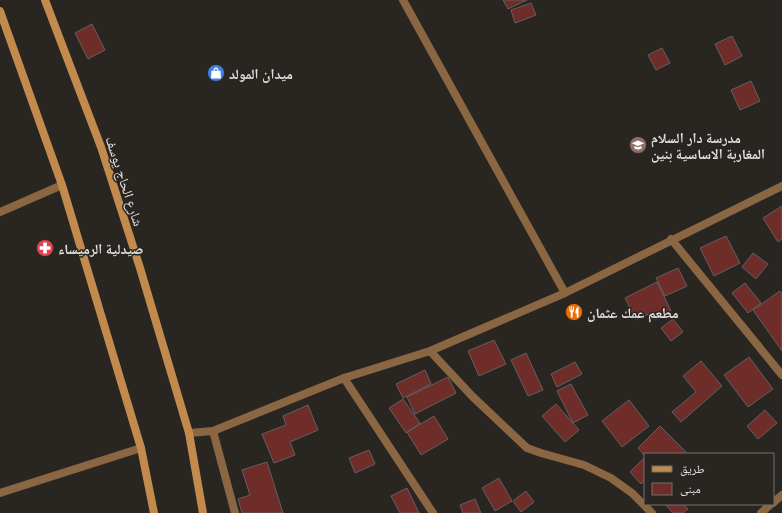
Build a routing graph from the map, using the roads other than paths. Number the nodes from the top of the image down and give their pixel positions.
1 (45, 0) edge
2 (403, 0) edge
3 (0, 11) edge
4 (2, 23) edge
5 (62, 185) junction
6 (782, 186) edge
7 (0, 212) edge
8 (672, 239) junction
9 (565, 293) junction
10 (430, 351) junction
11 (782, 375) edge
12 (344, 378) junction
13 (213, 431) junction
14 (189, 433) junction
15 (140, 448) junction
16 (0, 493) edge
17 (782, 495) edge
18 (774, 501) edge
19 (770, 505) edge
20 (154, 513) edge
21 (203, 513) edge
22 (235, 513) edge
23 (433, 513) edge
24 (652, 513) edge
25 (761, 513) edge

1 - 14 main road, شارع الحاج يوسف
2 - 9 street
3 - 4 main road
4 - 5 main road
5 - 7 street
5 - 15 main road
6 - 8 street
8 - 9 street
8 - 11 street
9 - 10 street
10 - 12 street
10 - 24 street
12 - 13 street
12 - 23 street
13 - 14 street
13 - 22 street
14 - 21 main road, شارع الحاج يوسف
15 - 16 street
15 - 20 main road
17 - 18 street
19 - 25 street

